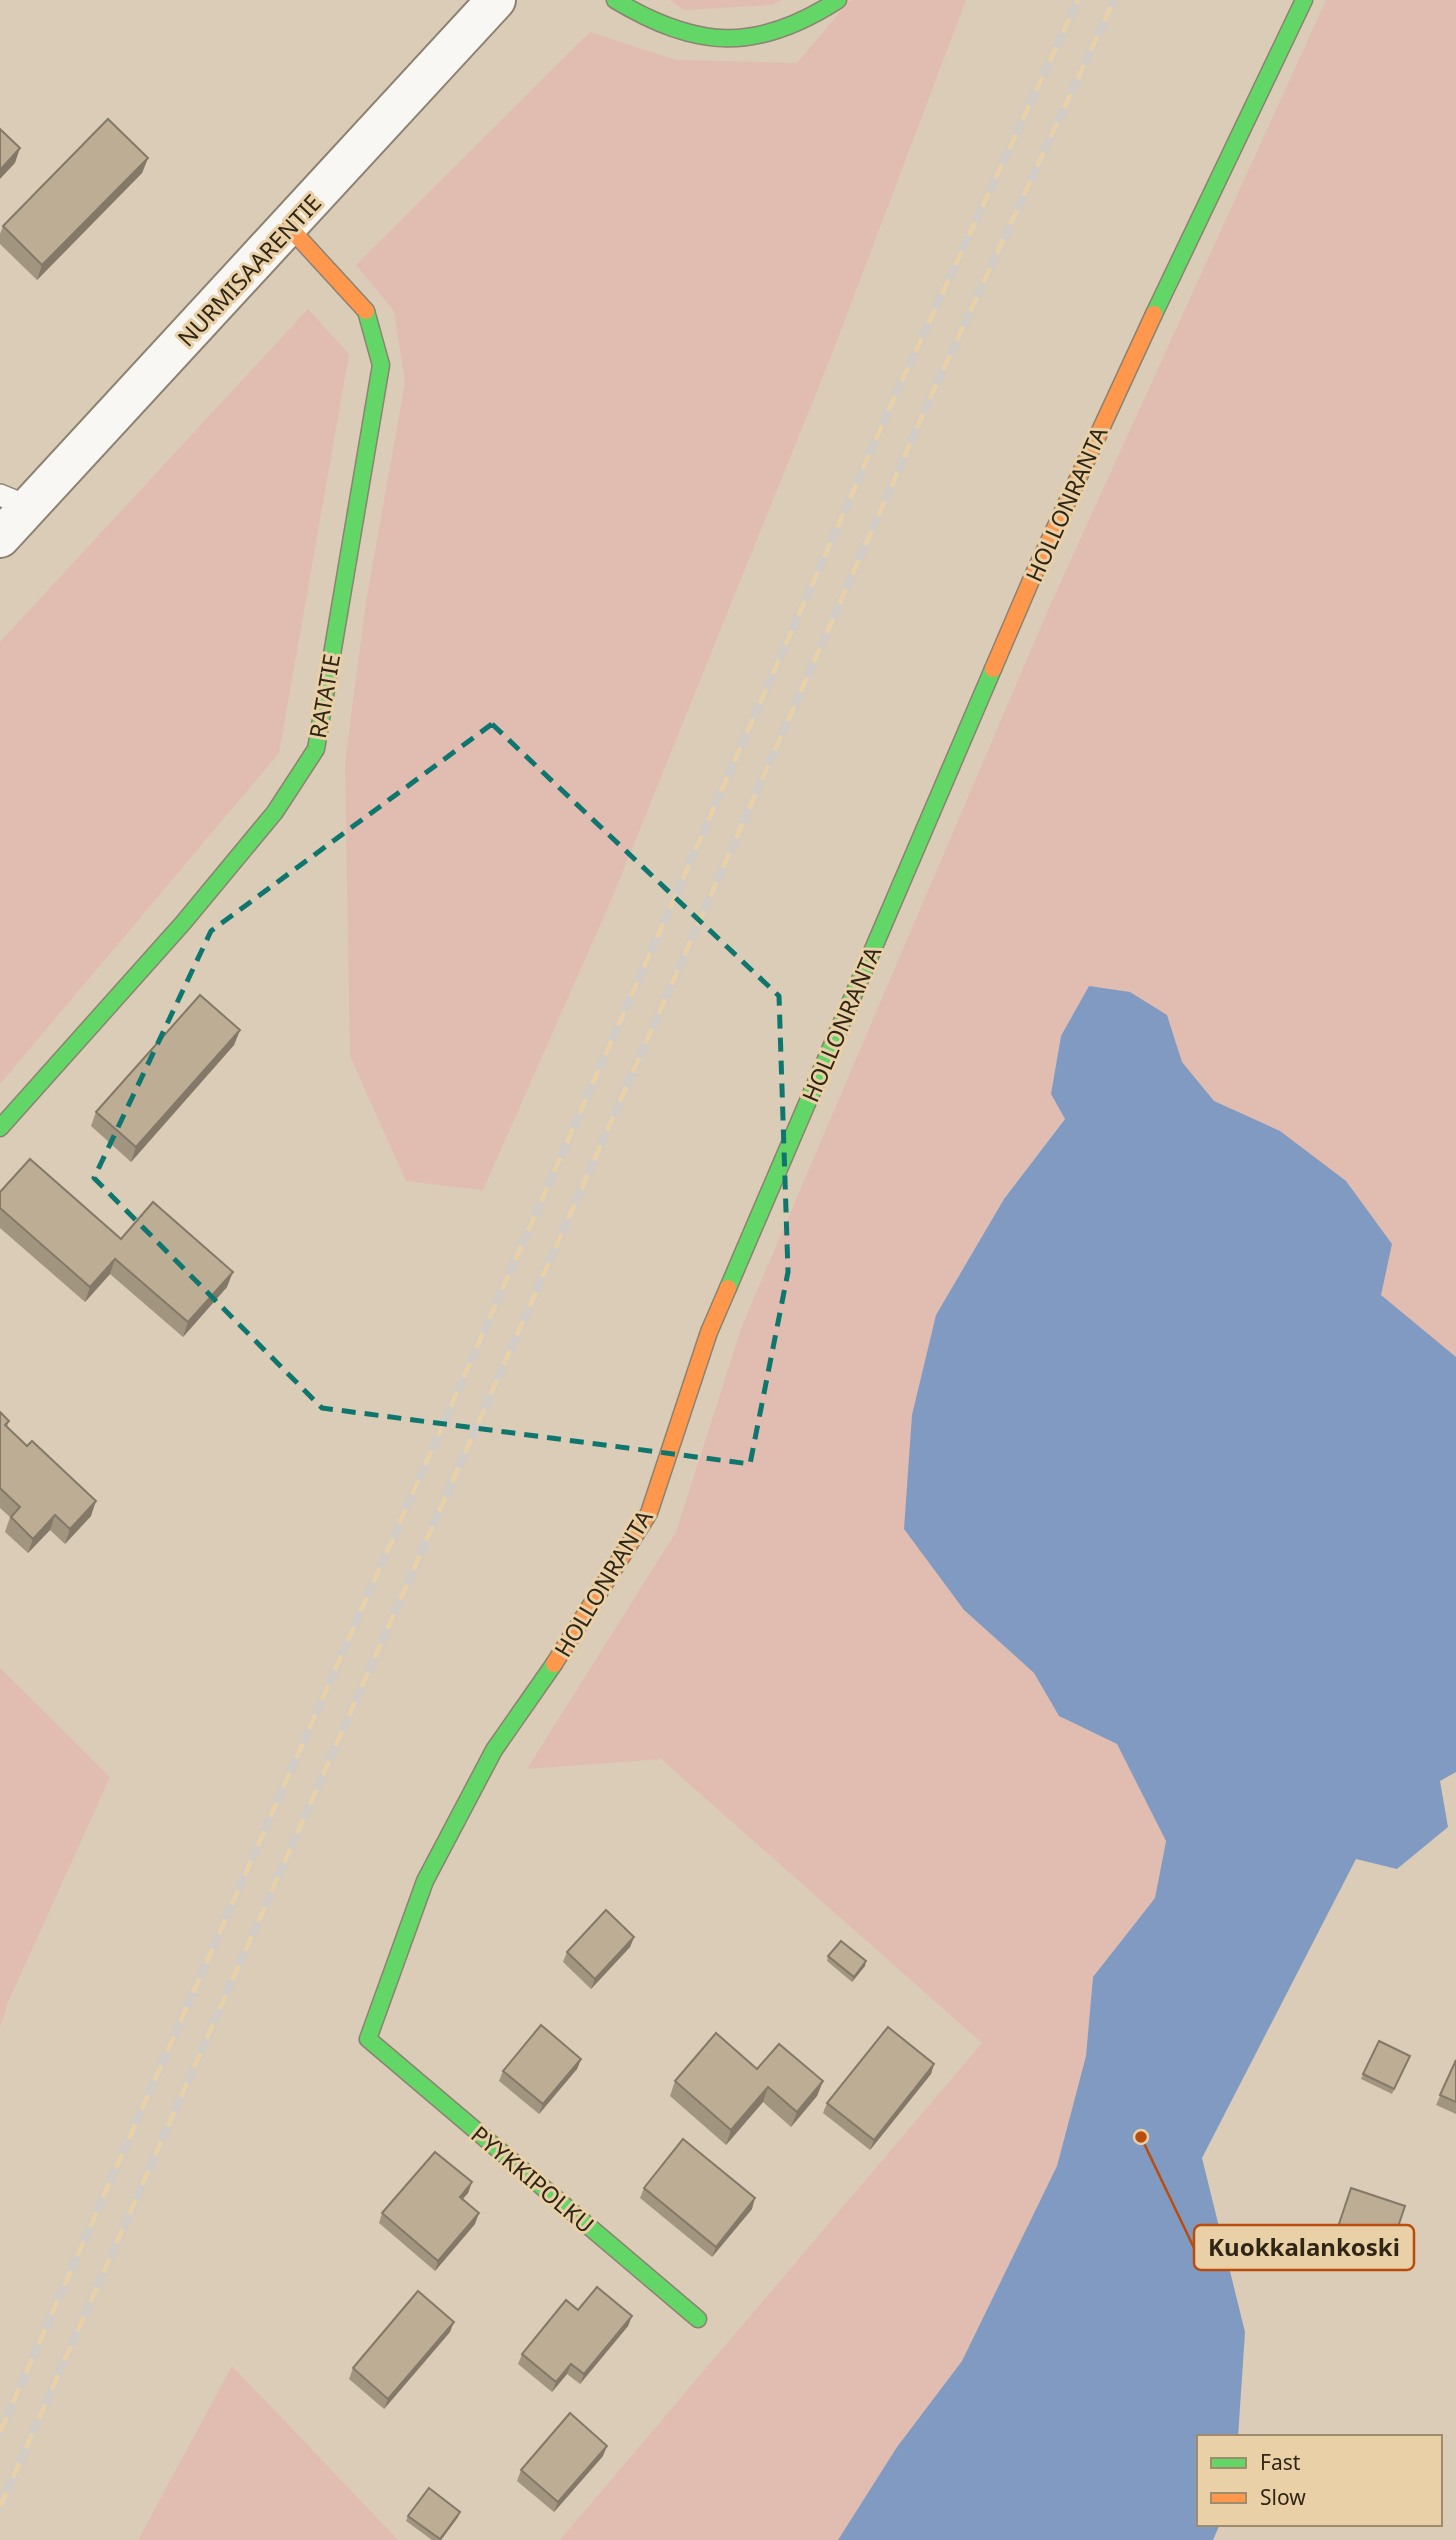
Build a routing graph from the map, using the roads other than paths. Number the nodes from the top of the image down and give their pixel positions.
1 (496, 0) edge
2 (615, 0) edge
3 (838, 0) edge
4 (1304, 0) edge
5 (289, 227) junction
6 (15, 501) edge
7 (0, 538) edge
8 (0, 1128) edge
9 (368, 2039) joint
10 (698, 2319) dead end

1 - 5 street, NURMISAARENTIE
2 - 3 street
4 - 9 street, HOLLONRANTA
5 - 6 street, NURMISAARENTIE
5 - 8 street, RATATIE
6 - 7 street, NURMISAARENTIE
9 - 10 street, PYYKKIPOLKU

